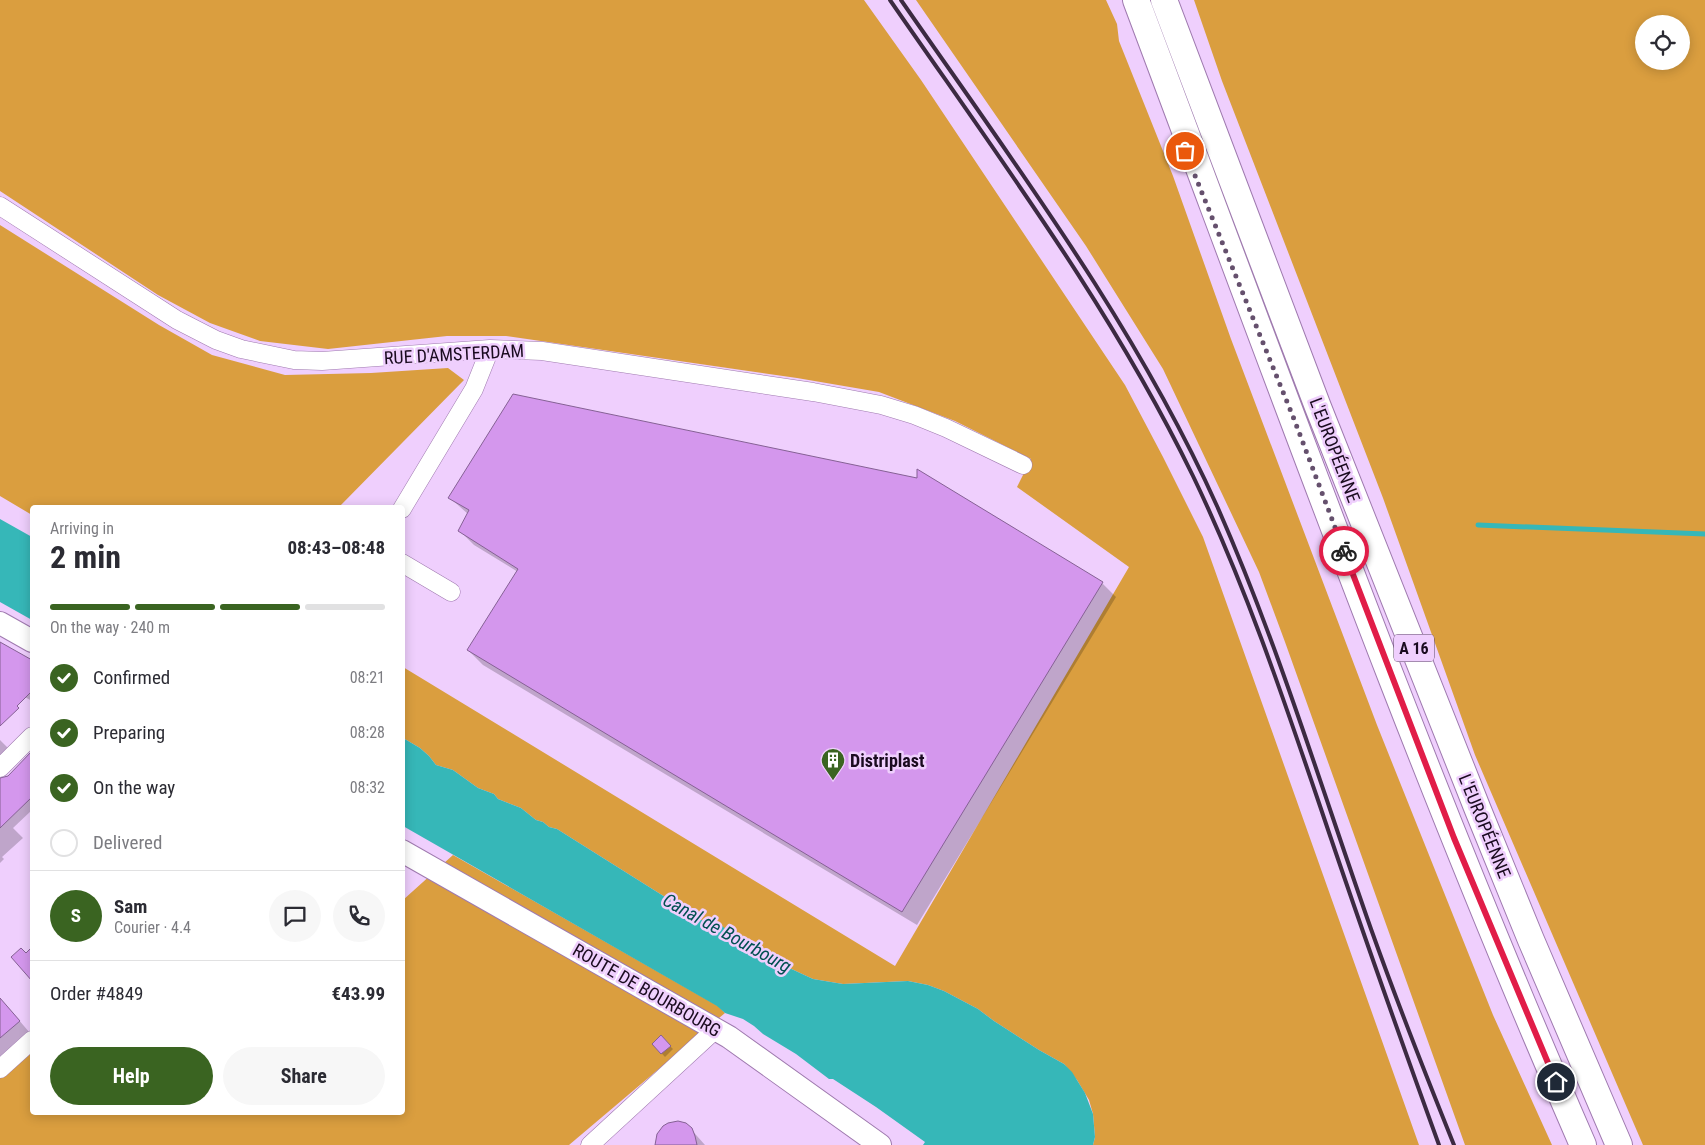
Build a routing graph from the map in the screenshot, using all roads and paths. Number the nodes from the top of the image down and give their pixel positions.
1 (1124, 0) edge
2 (1136, 0) edge
3 (1164, 0) edge
4 (1177, 0) edge
5 (0, 206) edge
6 (1260, 254) junction
7 (490, 349) junction
8 (1294, 419) junction
9 (1023, 464) dead end
10 (404, 505) edge
11 (405, 565) edge
12 (451, 592) dead end
13 (0, 623) edge
14 (30, 640) edge
15 (29, 740) edge
16 (0, 768) edge
17 (405, 853) edge
18 (716, 1029) junction
19 (30, 1042) edge
20 (0, 1069) edge
21 (590, 1145) edge
22 (880, 1145) edge
23 (1583, 1145) edge
24 (1620, 1145) edge

1 - 8 highway
2 - 8 highway, L'EUROPÉENNE / A 16
3 - 6 highway, L'EUROPÉENNE / A 16
4 - 6 highway
5 - 7 street, RUE D'AMSTERDAM
6 - 24 highway, L'EUROPÉENNE / A 16
7 - 9 street, RUE D'AMSTERDAM
7 - 10 street
8 - 23 highway, L'EUROPÉENNE / A 16
11 - 12 street
13 - 14 main road
15 - 16 street
17 - 18 main road, ROUTE DE BOURBOURG
18 - 21 street
18 - 22 main road, ROUTE DE BOURBOURG
19 - 20 street

